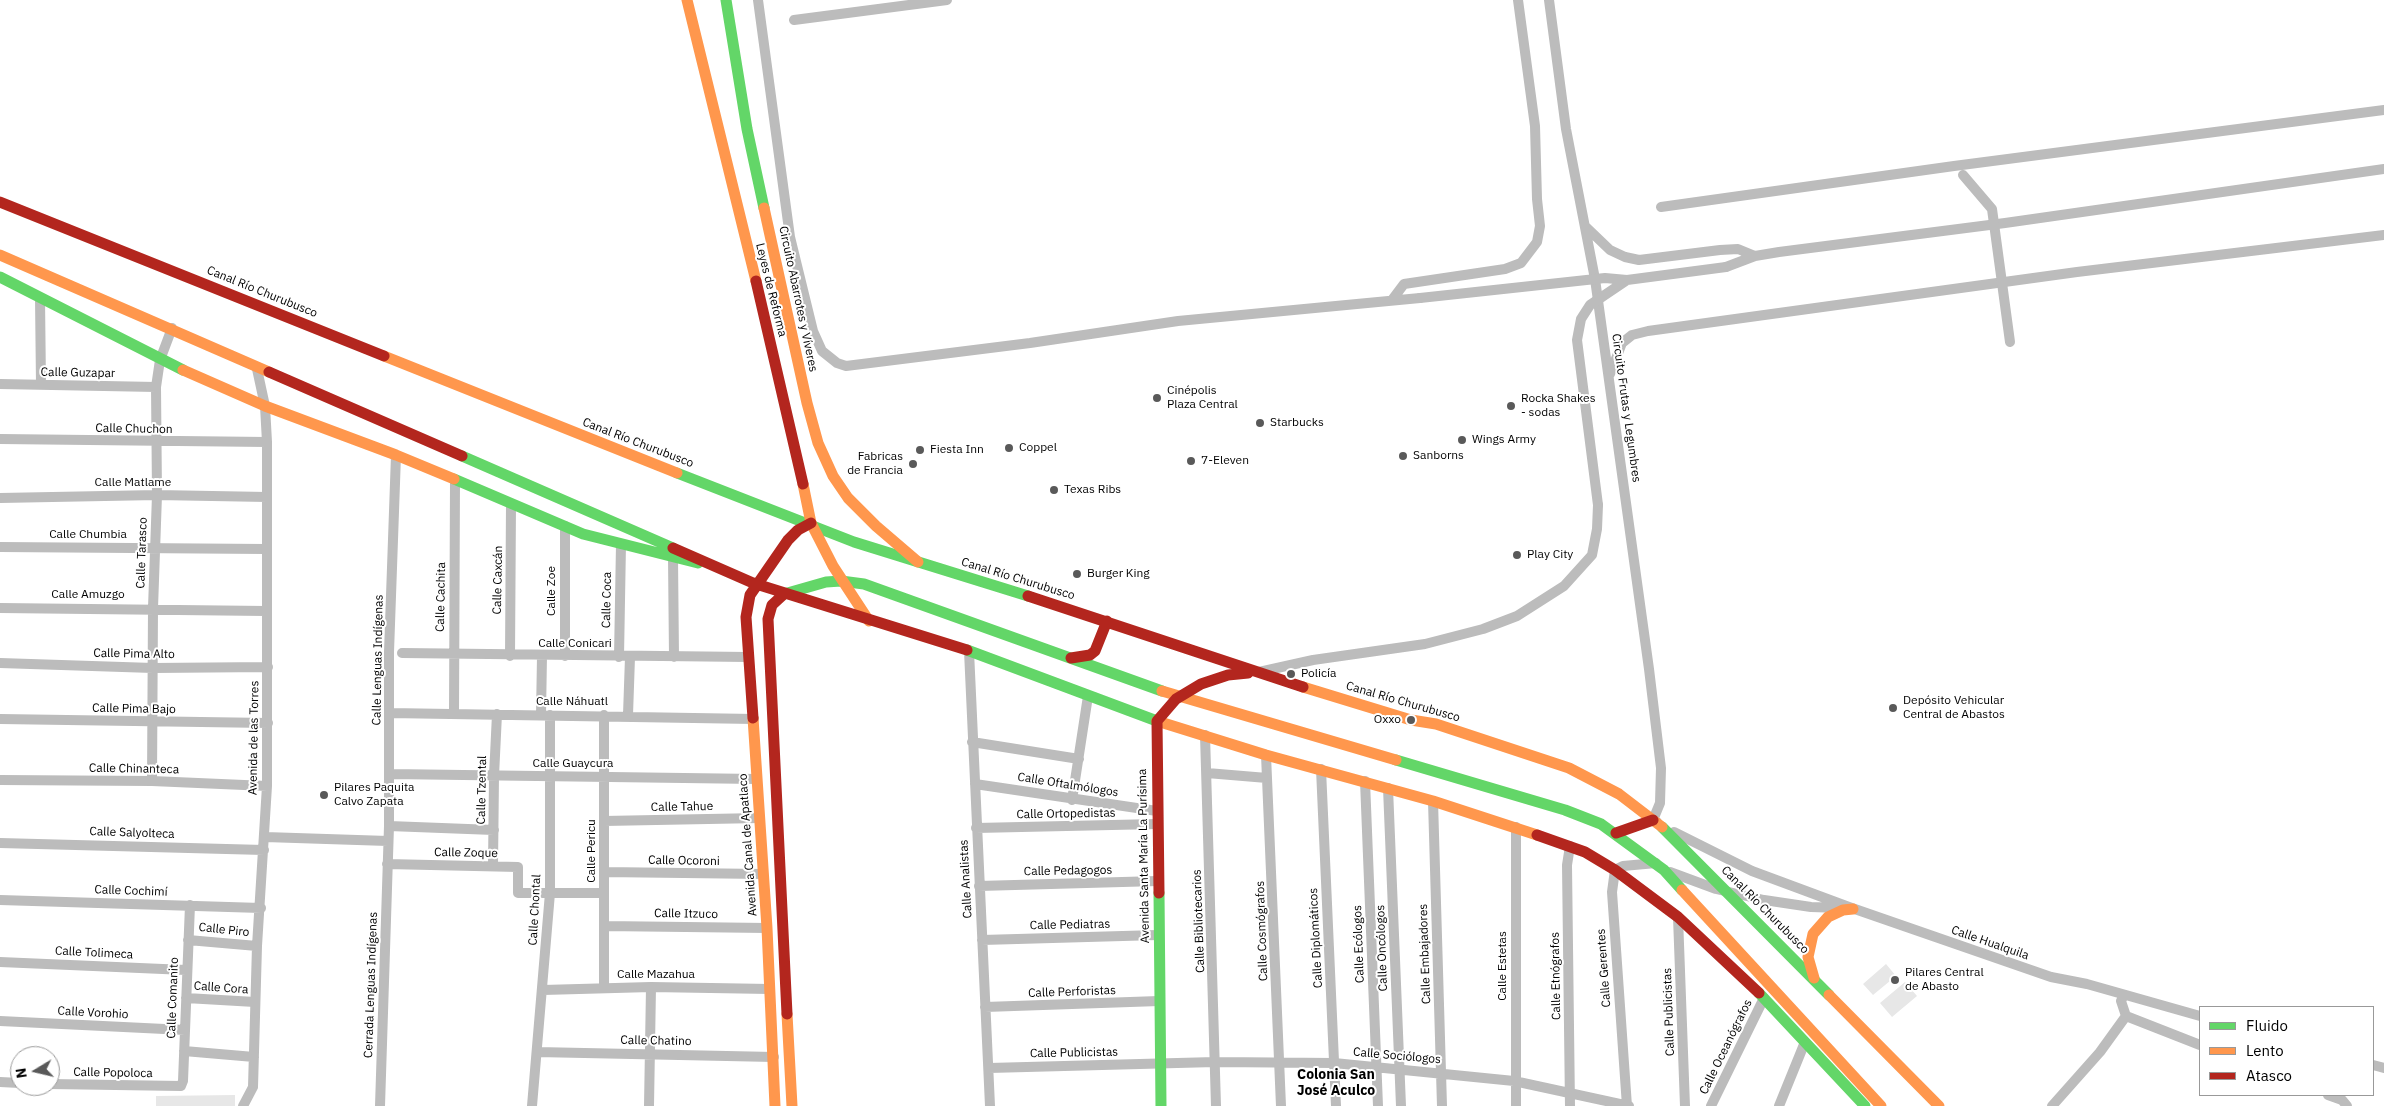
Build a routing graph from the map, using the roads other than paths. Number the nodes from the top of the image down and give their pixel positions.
1 (687, 0) edge
2 (726, 0) edge
3 (758, 0) edge
4 (947, 0) edge
5 (1518, 0) edge
6 (1549, 0) edge
7 (794, 20) dead end
8 (2384, 110) edge
9 (2384, 169) edge
10 (1960, 170) junction
11 (0, 202) edge
12 (1661, 207) dead end
13 (1586, 227) junction
14 (2384, 235) edge
15 (0, 255) edge
16 (1755, 256) junction
17 (0, 278) edge
18 (1627, 280) junction
19 (40, 298) junction
20 (1392, 300) junction
21 (172, 328) junction
22 (2010, 342) dead end
23 (160, 360) junction
24 (257, 369) junction
25 (1609, 377) junction
26 (0, 384) edge
27 (41, 385) junction
28 (156, 387) junction
29 (265, 406) junction
30 (0, 439) edge
31 (157, 442) junction
32 (267, 442) junction
33 (396, 455) junction
34 (455, 481) junction
35 (157, 495) junction
36 (267, 497) junction
37 (0, 498) edge
38 (511, 504) junction
39 (811, 523) junction
40 (565, 526) junction
41 (621, 544) junction
42 (0, 547) edge
43 (154, 548) junction
44 (266, 549) junction
45 (673, 558) junction
46 (921, 564) junction
47 (719, 568) junction
48 (841, 580) junction
49 (757, 584) junction
50 (784, 594) junction
51 (0, 608) edge
52 (153, 608) junction
53 (266, 610) junction
54 (869, 621) junction
55 (1107, 621) junction
56 (969, 651) junction
57 (402, 653) dead end
58 (452, 655) junction
59 (510, 656) junction
60 (542, 656) junction
61 (565, 656) junction
62 (619, 656) junction
63 (630, 657) junction
64 (674, 657) junction
65 (748, 657) junction
66 (1069, 658) junction
67 (0, 663) edge
68 (268, 667) junction
69 (153, 668) junction
70 (1255, 673) junction
71 (1088, 696) junction
72 (1180, 697) junction
73 (390, 713) junction
74 (454, 714) junction
75 (497, 714) junction
76 (546, 715) junction
77 (604, 715) junction
78 (628, 716) junction
79 (0, 719) edge
80 (754, 719) junction
81 (1156, 721) junction
82 (152, 722) junction
83 (268, 723) junction
84 (1206, 735) junction
85 (972, 742) junction
86 (755, 749) junction
87 (775, 749) junction
88 (1266, 755) junction
89 (1079, 759) junction
90 (1321, 769) junction
91 (1207, 773) junction
92 (390, 774) junction
93 (494, 776) junction
94 (551, 776) junction
95 (604, 776) junction
96 (1267, 778) junction
97 (757, 779) junction
98 (0, 780) edge
99 (152, 781) junction
100 (1366, 781) junction
101 (975, 784) junction
102 (267, 786) junction
103 (1388, 788) junction
104 (1072, 800) junction
105 (1433, 801) junction
106 (1157, 811) junction
107 (760, 818) junction
108 (1653, 820) junction
109 (604, 821) junction
110 (1157, 824) junction
111 (389, 826) junction
112 (1516, 827) junction
113 (976, 828) junction
114 (494, 830) junction
115 (1616, 833) junction
116 (265, 837) junction
117 (388, 841) junction
118 (0, 843) edge
119 (1570, 846) junction
120 (264, 850) junction
121 (387, 864) junction
122 (494, 866) junction
123 (1660, 866) junction
124 (1615, 870) junction
125 (604, 872) junction
126 (763, 874) junction
127 (1158, 882) junction
128 (980, 886) junction
129 (1728, 892) junction
130 (550, 893) junction
131 (604, 893) junction
132 (0, 900) edge
133 (190, 905) junction
134 (261, 908) junction
135 (1851, 908) junction
136 (1678, 917) junction
137 (604, 926) junction
138 (767, 928) junction
139 (1158, 935) junction
140 (188, 940) junction
141 (982, 940) junction
142 (257, 946) junction
143 (0, 962) edge
144 (186, 970) junction
145 (1815, 980) junction
146 (651, 987) junction
147 (604, 988) junction
148 (770, 989) junction
149 (543, 990) junction
150 (2124, 995) junction
151 (186, 998) junction
152 (1764, 998) junction
153 (1159, 1001) junction
154 (256, 1002) junction
155 (985, 1007) junction
156 (2126, 1016) junction
157 (2199, 1016) edge
158 (0, 1021) edge
159 (185, 1030) junction
160 (1805, 1042) junction
161 (2199, 1045) edge
162 (184, 1051) junction
163 (538, 1052) junction
164 (651, 1054) junction
165 (774, 1057) junction
166 (254, 1058) junction
167 (1215, 1062) junction
168 (1280, 1062) junction
169 (1334, 1063) junction
170 (1160, 1064) junction
171 (1377, 1066) junction
172 (989, 1068) junction
173 (1399, 1068) junction
174 (1441, 1072) junction
175 (1514, 1081) junction
176 (60, 1084) edge
177 (176, 1087) joint
178 (1570, 1093) junction
179 (2331, 1096) edge
180 (244, 1106) edge
181 (380, 1106) edge
182 (532, 1106) edge
183 (649, 1106) edge
184 (775, 1106) edge
185 (792, 1106) edge
186 (990, 1106) edge
187 (1161, 1106) edge
188 (1216, 1106) edge
189 (1281, 1106) edge
190 (1336, 1106) edge
191 (1378, 1106) edge
192 (1401, 1106) edge
193 (1442, 1106) edge
194 (1516, 1106) edge
195 (1570, 1106) edge
196 (1628, 1106) edge
197 (1685, 1106) edge
198 (1711, 1106) edge
199 (1779, 1106) edge
200 (1865, 1106) edge
201 (1881, 1106) edge
202 (1939, 1106) edge
203 (2052, 1106) edge
204 (2347, 1106) edge

1 - 39 main road, Leyes de Reforma
2 - 46 main road, Circuito Abarrotes y Víveres
3 - 20 street
4 - 7 street
5 - 20 street
6 - 13 street, Circuito Frutas y Legumbres
8 - 10 street
9 - 16 street
10 - 12 street
10 - 22 street, bridge
11 - 39 main road, Canal Río Churubusco
13 - 16 street
13 - 25 street, Circuito Frutas y Legumbres
14 - 25 street
15 - 21 main road
16 - 18 street, bridge
17 - 19 main road
18 - 20 street, bridge
18 - 70 street, bridge
19 - 23 main road
19 - 27 street
21 - 23 street, Calle Tarasco
21 - 24 main road
23 - 28 street, Calle Tarasco
23 - 29 main road
24 - 29 street, Avenida de las Torres
24 - 47 main road
25 - 108 street, Circuito Frutas y Legumbres
26 - 27 street, Calle Guzapar
27 - 28 street, Calle Guzapar
28 - 31 street, Calle Tarasco
29 - 32 street, Avenida de las Torres
29 - 33 main road
30 - 31 street, Calle Chuchon
31 - 32 street, Calle Chuchon
31 - 35 street, Calle Tarasco
32 - 36 street, Avenida de las Torres
33 - 34 main road
33 - 73 street, Calle Lenguas Indígenas
34 - 38 main road
34 - 58 street, Calle Cachita
35 - 36 street, Calle Matlame
35 - 37 street, Calle Matlame
35 - 43 street, Calle Tarasco
36 - 44 street, Avenida de las Torres
38 - 40 main road
38 - 59 street, Calle Caxcán
39 - 46 main road, Canal Río Churubusco
39 - 48 main road, Leyes de Reforma
39 - 49 main road, Avenida Canal de Apatlaco
40 - 41 main road
40 - 61 street, Calle Zoe
41 - 45 main road
41 - 62 street, Calle Coca
42 - 43 street, Calle Chumbia
43 - 44 street, Calle Chumbia
43 - 52 street, Calle Tarasco
44 - 53 street, Avenida de las Torres
45 - 47 main road
45 - 64 street
46 - 55 main road, Canal Río Churubusco
47 - 49 main road
48 - 50 main road
48 - 54 main road, Leyes de Reforma
48 - 66 main road
49 - 50 main road
49 - 65 main road, Avenida Canal de Apatlaco
50 - 54 main road
50 - 87 main road
51 - 52 street, Calle Amuzgo
52 - 53 street, Calle Amuzgo
52 - 69 street, Calle Tarasco
53 - 68 street, Avenida de las Torres
54 - 56 main road
55 - 66 main road
55 - 70 main road, Canal Río Churubusco
56 - 71 main road
56 - 85 street, Calle Analistas
57 - 58 street, Calle Conicari
58 - 59 street, Calle Conicari
58 - 74 street, Calle Cachita
59 - 60 street, Calle Conicari
60 - 61 street, Calle Conicari
60 - 76 street
61 - 62 street, Calle Conicari
62 - 63 street, Calle Conicari
63 - 64 street, Calle Conicari
63 - 78 street
64 - 65 street, Calle Conicari
65 - 80 main road, Avenida Canal de Apatlaco
66 - 72 main road
67 - 69 street, Calle Pima Alto
68 - 69 street, Calle Pima Alto
68 - 83 street, Avenida de las Torres
69 - 82 street, Calle Tarasco
70 - 72 main road
70 - 108 main road, Canal Río Churubusco
71 - 81 main road
71 - 89 street
72 - 81 main road
72 - 115 main road
73 - 74 street, Calle Náhuatl
73 - 92 street, Calle Lenguas Indígenas
74 - 75 street, Calle Náhuatl
75 - 76 street, Calle Náhuatl
75 - 93 street, Calle Tzental
76 - 77 street, Calle Náhuatl
76 - 94 street, Calle Chontal
77 - 78 street, Calle Náhuatl
77 - 95 street, Calle Pericu
78 - 80 street, Calle Náhuatl
79 - 82 street, Calle Pima Bajo
80 - 86 main road, Avenida Canal de Apatlaco
81 - 84 main road
81 - 106 main road, Avenida Santa María La Purísima
82 - 83 street, Calle Pima Bajo
82 - 99 street, Calle Tarasco
83 - 102 street, Avenida de las Torres
84 - 88 main road
84 - 91 street, Calle Bibliotecarios
85 - 89 street
85 - 101 street, Calle Analistas
86 - 87 main road
86 - 97 main road, Avenida Canal de Apatlaco
87 - 185 main road
88 - 90 main road
88 - 96 street, Calle Cosmógrafos
89 - 104 street
90 - 100 main road
90 - 169 street, Calle Diplomáticos
91 - 96 street
91 - 167 street, Calle Bibliotecarios
92 - 93 street, Calle Guaycura
92 - 111 street, Calle Lenguas Indígenas
93 - 94 street, Calle Guaycura
93 - 114 street, Calle Tzental
94 - 95 street, Calle Guaycura
94 - 130 street, Calle Chontal
95 - 97 street, Calle Guaycura
95 - 109 street, Calle Pericu
96 - 168 street, Calle Cosmógrafos
97 - 107 main road, Avenida Canal de Apatlaco
98 - 99 street, Calle Chinanteca
99 - 102 street, Calle Chinanteca
100 - 103 main road
100 - 171 street, Calle Ecólogos
101 - 104 street, Calle Oftalmólogos
101 - 113 street, Calle Analistas
102 - 116 street, Avenida de las Torres
103 - 105 main road
103 - 173 street, Calle Oncólogos
104 - 106 street, Calle Oftalmólogos
105 - 112 main road
105 - 174 street, Calle Embajadores
106 - 110 main road, Avenida Santa María La Purísima
107 - 109 street, Calle Tahue
107 - 126 main road, Avenida Canal de Apatlaco
108 - 115 main road
108 - 129 main road, Canal Río Churubusco
108 - 135 street, Calle Hualquila
109 - 125 street, Calle Pericu
110 - 113 street, Calle Ortopedistas
110 - 127 main road, Avenida Santa María La Purísima
111 - 114 street
111 - 117 street, Calle Lenguas Indígenas
112 - 119 main road
112 - 175 street, Calle Estetas
113 - 128 street, Calle Analistas
114 - 122 street, Calle Tzental
115 - 123 main road
116 - 117 street
116 - 120 street, Avenida de las Torres
117 - 121 street, Calle Lenguas Indígenas
118 - 120 street, Calle Salyolteca
119 - 124 main road
119 - 178 street, Calle Etnógrafos
120 - 134 street, Avenida de las Torres
121 - 122 street, Calle Zoque
121 - 181 street, Cerrada Lenguas Indígenas
122 - 130 street, Calle Zoque
123 - 124 street
123 - 129 street, Calle Hualquila
123 - 201 main road
124 - 136 main road
124 - 196 street, Calle Gerentes
125 - 126 street, Calle Ocoroni
125 - 131 street, Calle Pericu
126 - 138 main road, Avenida Canal de Apatlaco
127 - 128 street, Calle Pedagogos
127 - 139 main road, Avenida Santa María La Purísima
128 - 141 street, Calle Analistas
129 - 135 street, Calle Hualquila
129 - 145 main road, Canal Río Churubusco
130 - 131 street
130 - 149 street, Calle Chontal
131 - 137 street, Calle Pericu
132 - 133 street, Calle Cochimí
133 - 134 street, Calle Cochimí
133 - 140 street, Calle Comanito
134 - 142 street, Avenida de las Torres
135 - 145 main road
135 - 150 street, Calle Hualquila
136 - 152 main road
136 - 197 street, Calle Publicistas
137 - 138 street, Calle Itzuco
137 - 147 street, Calle Pericu
138 - 148 main road, Avenida Canal de Apatlaco
139 - 141 street, Calle Pediatras
139 - 153 main road, Avenida Santa María La Purísima
140 - 142 street, Calle Piro
140 - 144 street, Calle Comanito
141 - 155 street, Calle Analistas
142 - 154 street, Avenida de las Torres
143 - 144 street, Calle Tolimeca
144 - 151 street, Calle Comanito
145 - 202 main road, Canal Río Churubusco
146 - 147 street, Calle Mazahua
146 - 148 street, Calle Mazahua
146 - 164 street
147 - 149 street, Calle Mazahua
148 - 165 main road, Avenida Canal de Apatlaco
149 - 163 street, Calle Chontal
150 - 156 street
150 - 157 street, Calle Hualquila
151 - 154 street, Calle Cora
151 - 159 street, Calle Comanito
152 - 160 main road
152 - 198 street, Calle Oceanógrafos
153 - 155 street, Calle Perforistas
153 - 170 main road, Avenida Santa María La Purísima
154 - 166 street, Avenida de las Torres
155 - 172 street, Calle Analistas
156 - 161 street
156 - 203 street
158 - 159 street, Calle Vorohio
159 - 162 street, Calle Comanito
160 - 199 street
160 - 200 main road
162 - 166 street
162 - 177 street, Calle Comanito
163 - 164 street, Calle Chatino
163 - 182 street, Calle Chontal
164 - 165 street, Calle Chatino
164 - 183 street
165 - 184 main road, Avenida Canal de Apatlaco
166 - 180 street, Avenida de las Torres
167 - 168 street, Calle Sociólogos
167 - 170 street, Calle Sociólogos
167 - 188 street, Calle Bibliotecarios
168 - 169 street, Calle Sociólogos
168 - 189 street, Calle Cosmógrafos
169 - 171 street, Calle Sociólogos
169 - 190 street, Calle Diplomáticos
170 - 172 street, Calle Publicistas
170 - 187 main road, Avenida Santa María La Purísima
171 - 173 street, Calle Sociólogos
171 - 191 street, Calle Ecólogos
172 - 186 street, Calle Analistas
173 - 174 street, Calle Sociólogos
173 - 192 street, Calle Oncólogos
174 - 175 street, Calle Sociólogos
174 - 193 street, Calle Embajadores
175 - 178 street, Calle Sociólogos
175 - 194 street, Calle Estetas
176 - 177 street, Calle Popoloca
178 - 195 street, Calle Etnógrafos
178 - 196 street, Calle Sociólogos
179 - 204 street

